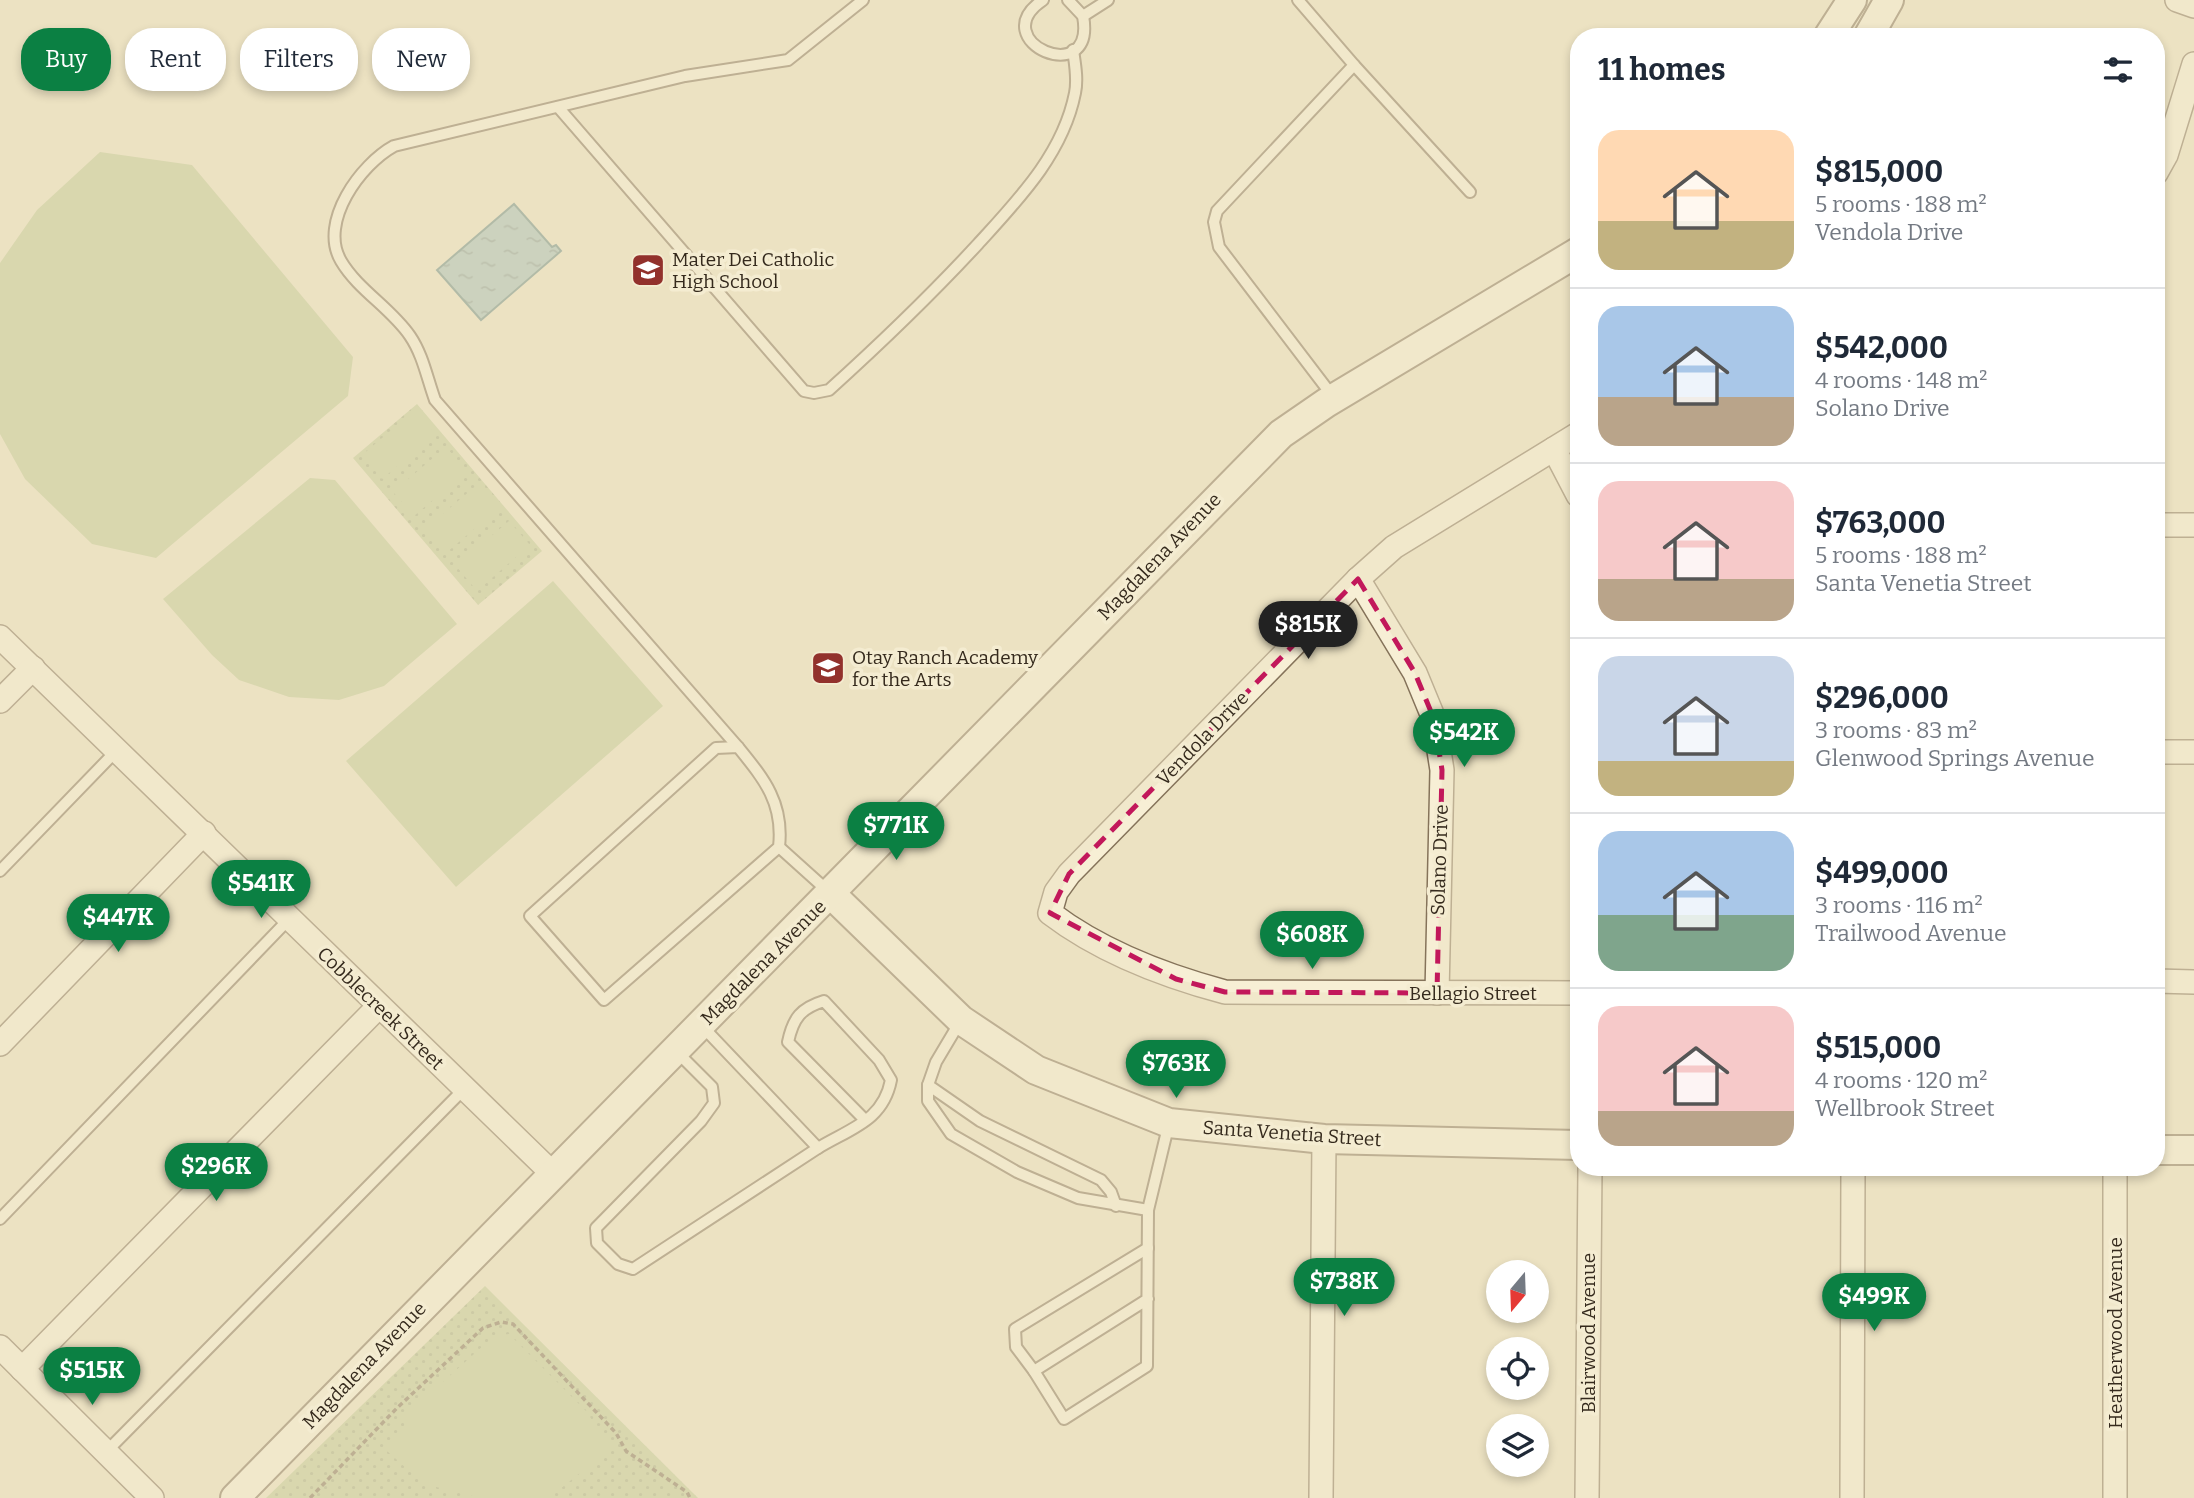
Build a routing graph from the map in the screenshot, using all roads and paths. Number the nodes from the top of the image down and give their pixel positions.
1 (863, 0) edge
2 (1068, 0) edge
3 (1108, 0) edge
4 (1298, 0) edge
5 (1852, 0) edge
6 (1889, 0) edge
7 (2177, 0) edge
8 (1036, 2) edge
9 (2194, 6) edge
10 (1083, 16) junction
11 (1834, 28) edge
12 (1873, 28) edge
13 (1073, 50) junction
14 (2194, 64) edge
15 (1354, 65) junction
16 (558, 107) junction
17 (2165, 155) edge
18 (1470, 192) dead end
19 (1570, 257) edge
20 (1334, 398) junction
21 (1570, 439) edge
22 (1554, 449) junction
23 (1570, 480) edge
24 (2194, 525) edge
25 (2165, 526) edge
26 (1358, 579) junction
27 (0, 637) edge
28 (33, 668) junction
29 (0, 701) edge
30 (738, 747) junction
31 (118, 749) junction
32 (2165, 752) edge
33 (2194, 752) edge
34 (204, 833) junction
35 (779, 847) junction
36 (0, 871) edge
37 (831, 894) junction
38 (1050, 913) joint
39 (290, 918) junction
40 (2165, 981) edge
41 (2194, 982) edge
42 (1437, 993) junction
43 (1570, 993) edge
44 (379, 1006) junction
45 (961, 1020) junction
46 (700, 1024) junction
47 (0, 1044) edge
48 (675, 1050) junction
49 (928, 1086) junction
50 (464, 1089) junction
51 (865, 1120) junction
52 (1169, 1124) junction
53 (1324, 1139) junction
54 (1570, 1145) edge
55 (818, 1148) junction
56 (2165, 1150) edge
57 (2194, 1150) edge
58 (552, 1173) junction
59 (1590, 1176) edge
60 (1853, 1176) edge
61 (2115, 1176) edge
62 (1116, 1206) junction
63 (1148, 1210) junction
64 (0, 1219) edge
65 (1148, 1248) junction
66 (1147, 1299) junction
67 (0, 1347) edge
68 (22, 1369) junction
69 (1034, 1371) junction
70 (107, 1451) junction
71 (152, 1498) edge
72 (234, 1498) edge
73 (310, 1498) edge
74 (690, 1498) edge
75 (1321, 1498) edge
76 (1587, 1498) edge
77 (1852, 1498) edge
78 (2115, 1498) edge

1 - 16 lane
2 - 10 lane
3 - 10 lane
4 - 15 lane
5 - 11 street
6 - 12 street
7 - 9 street
8 - 13 lane
10 - 13 lane
13 - 16 lane
14 - 17 street
15 - 18 lane
15 - 20 lane
16 - 30 lane
19 - 20 street, Magdalena Avenue
20 - 37 street, Magdalena Avenue
21 - 22 street, Vendola Drive
22 - 23 street
22 - 26 street, Vendola Drive
24 - 25 street
26 - 38 street, Vendola Drive
26 - 42 street, Solano Drive
27 - 28 street, Cobblecreek Street
28 - 29 street
28 - 31 street, Cobblecreek Street
30 - 35 lane
30 - 35 lane
31 - 34 street, Cobblecreek Street
31 - 36 lane
32 - 33 street
34 - 39 street, Cobblecreek Street
34 - 47 street
35 - 37 lane
37 - 45 street, Santa Venetia Street
37 - 46 street, Magdalena Avenue
38 - 42 street, Bellagio Street
39 - 44 street, Cobblecreek Street
39 - 64 lane
40 - 41 street
42 - 43 street, Bellagio Street
44 - 50 street, Cobblecreek Street
44 - 68 street
45 - 49 lane
45 - 52 street, Santa Venetia Street
46 - 48 street, Magdalena Avenue
46 - 55 lane
48 - 55 lane
48 - 58 street, Magdalena Avenue
49 - 62 lane
49 - 62 lane
50 - 58 street, Cobblecreek Street
50 - 70 lane
51 - 51 lane
51 - 55 lane
52 - 53 street, Santa Venetia Street
52 - 63 lane
53 - 54 street, Santa Venetia Street
53 - 75 street
56 - 57 street
58 - 72 street, Magdalena Avenue
59 - 76 street, Blairwood Avenue
60 - 77 street
61 - 78 street, Heatherwood Avenue
62 - 63 lane
63 - 65 lane
65 - 66 lane
65 - 69 lane
66 - 69 lane
66 - 69 lane
67 - 68 street
68 - 70 street
70 - 71 street
73 - 74 path

